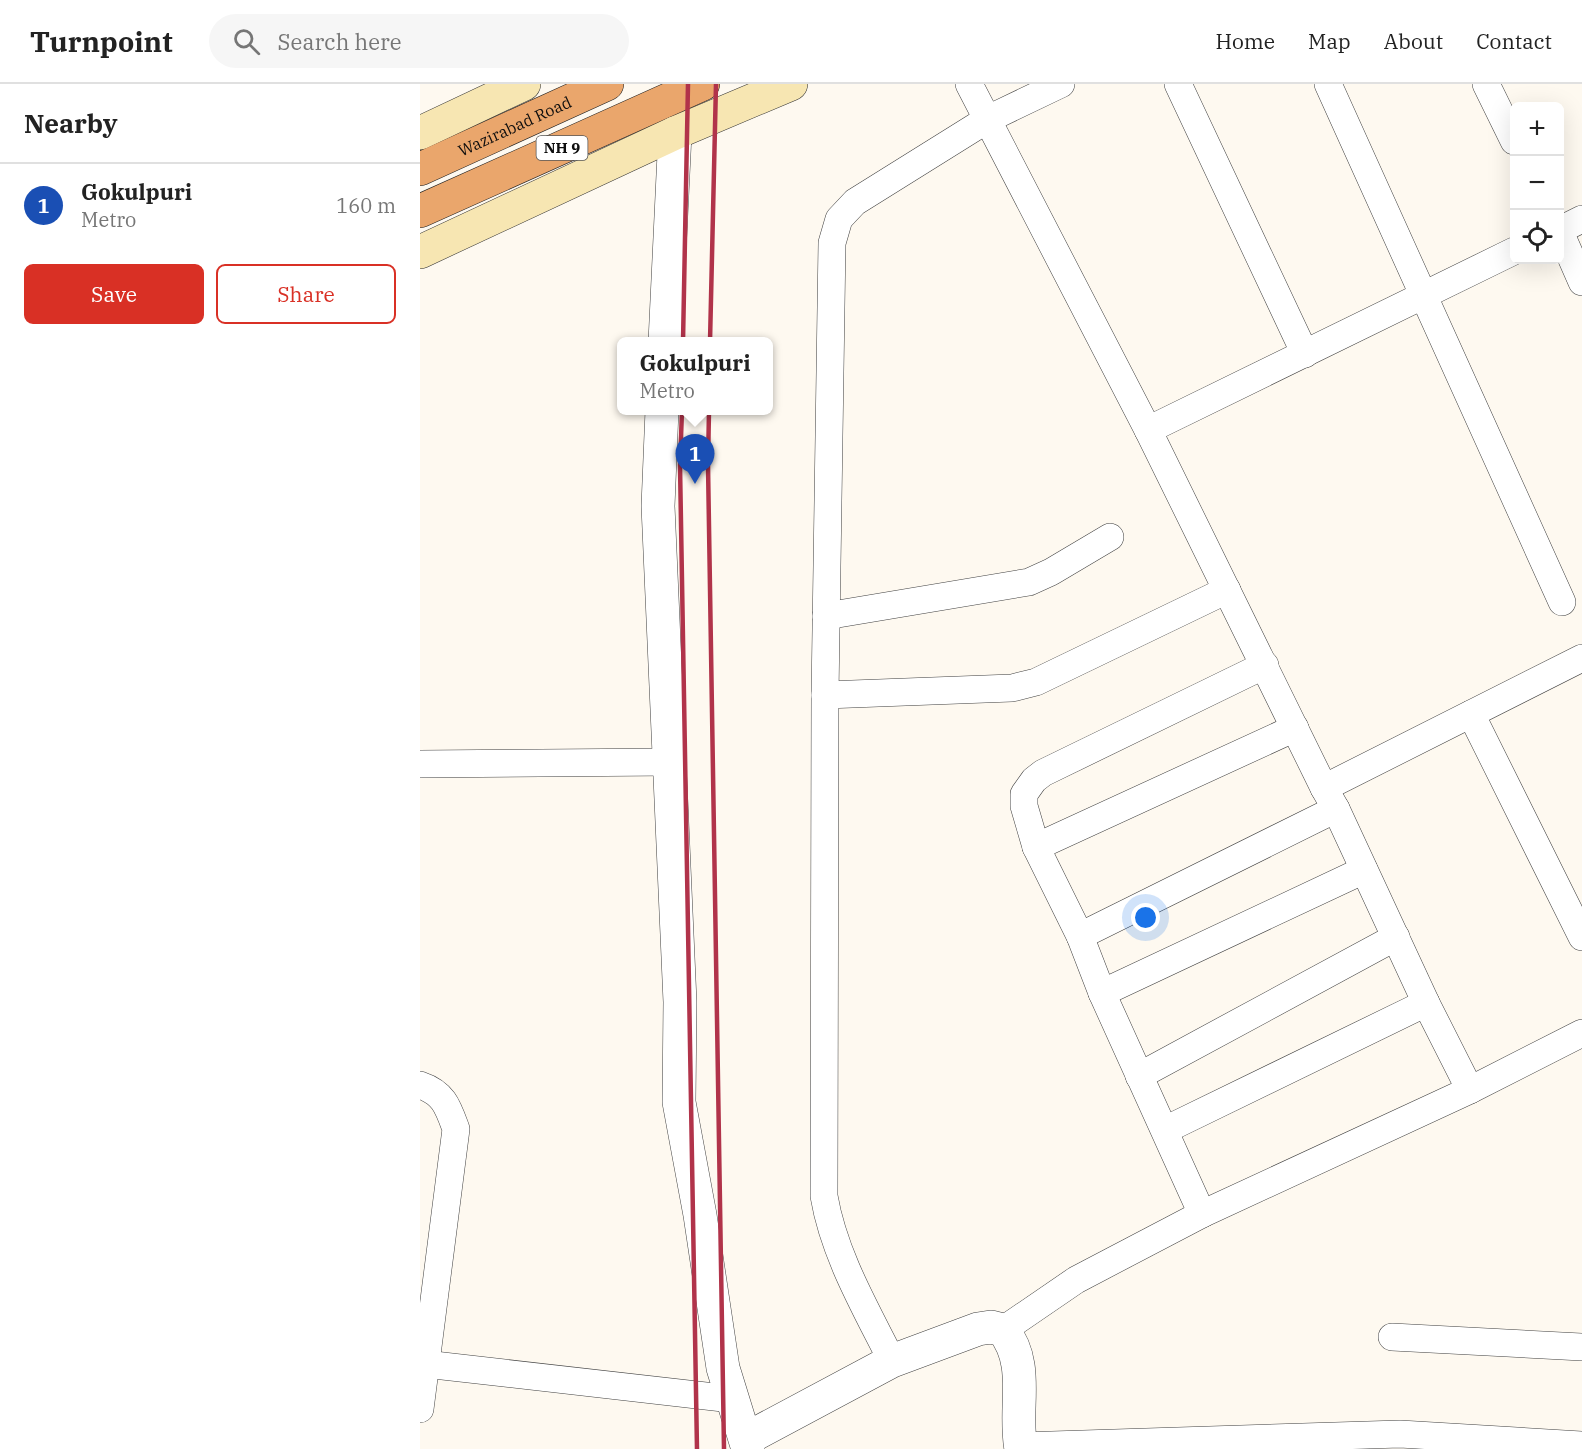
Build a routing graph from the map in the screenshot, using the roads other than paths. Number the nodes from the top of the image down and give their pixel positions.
1 (524, 84) edge
2 (607, 84) edge
3 (703, 84) edge
4 (791, 84) edge
5 (969, 84) edge
6 (1061, 84) edge
7 (1178, 84) edge
8 (1328, 84) edge
9 (1486, 84) edge
10 (988, 119) junction
11 (1510, 131) edge
12 (420, 133) edge
13 (675, 133) junction
14 (420, 168) edge
15 (420, 211) edge
16 (1582, 219) edge
17 (1564, 229) edge
18 (1564, 240) edge
19 (420, 252) edge
20 (1510, 253) edge
21 (1582, 282) edge
22 (1424, 295) junction
23 (665, 337) edge
24 (1305, 354) junction
25 (662, 415) edge
26 (1148, 430) junction
27 (1110, 537) dead end
28 (1227, 590) junction
29 (1562, 602) dead end
30 (826, 616) junction
31 (1582, 658) edge
32 (1265, 665) junction
33 (825, 695) junction
34 (1471, 714) junction
35 (1295, 728) junction
36 (669, 762) junction
37 (420, 764) edge
38 (1330, 798) junction
39 (1036, 847) junction
40 (1364, 870) junction
41 (1080, 936) junction
42 (1396, 937) junction
43 (1582, 937) edge
44 (1102, 993) junction
45 (1426, 1004) junction
46 (1582, 1033) edge
47 (1139, 1076) junction
48 (420, 1085) edge
49 (1470, 1090) junction
50 (1165, 1130) junction
51 (1202, 1214) junction
52 (1003, 1330) junction
53 (1392, 1337) dead end
54 (1582, 1347) edge
55 (425, 1364) junction
56 (888, 1364) junction
57 (732, 1399) junction
58 (420, 1409) edge
59 (747, 1444) edge
60 (1582, 1445) edge
61 (1020, 1447) edge

1 - 12 main road
2 - 14 highway, Wazirabad Road / NH 9
3 - 15 highway, NH 9
4 - 13 main road
5 - 10 street
6 - 10 street
7 - 24 street
8 - 22 street
9 - 11 street
10 - 26 street
10 - 30 street
13 - 19 main road
13 - 23 street
16 - 17 street
18 - 21 street
20 - 22 street
22 - 24 street
22 - 29 street
24 - 26 street
25 - 36 street
26 - 28 street
27 - 30 street
28 - 32 street
28 - 33 street
30 - 33 street
31 - 34 street
32 - 35 street
32 - 39 street
33 - 56 street
34 - 38 street
34 - 43 street
35 - 38 street
35 - 39 street
36 - 37 street
36 - 57 street
38 - 40 street
38 - 41 street
39 - 41 street
40 - 42 street
40 - 44 street
41 - 44 street
42 - 45 street
42 - 47 street
44 - 47 street
45 - 49 street
45 - 50 street
46 - 49 street
47 - 50 street
48 - 55 street
49 - 51 street
50 - 51 street
51 - 52 street
52 - 56 street
52 - 61 street
53 - 54 street
55 - 57 street
55 - 58 street
56 - 59 street
57 - 59 street
60 - 61 street

